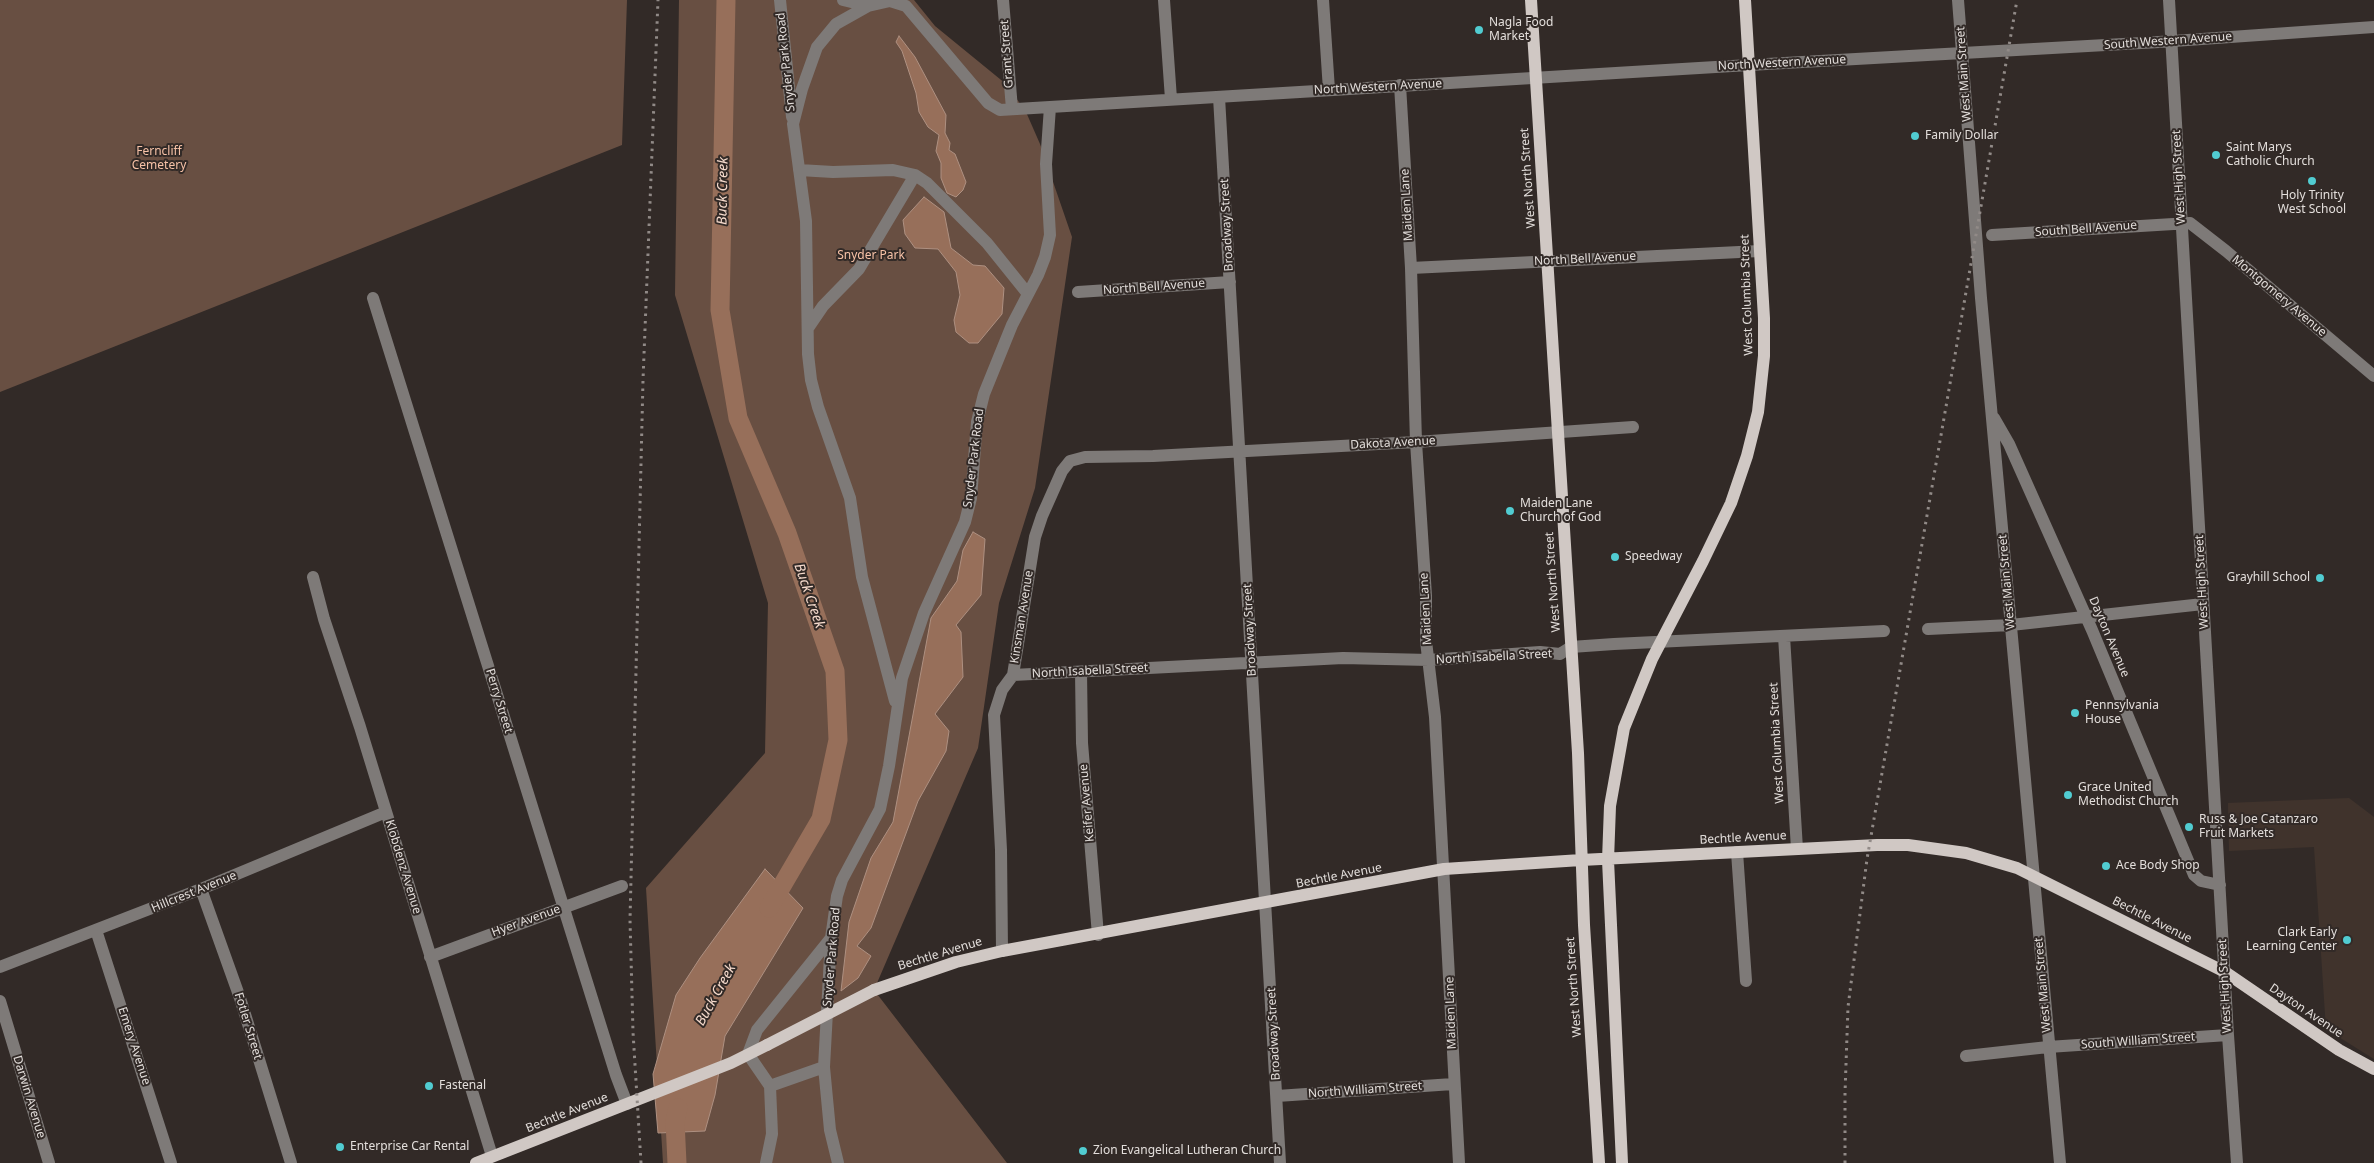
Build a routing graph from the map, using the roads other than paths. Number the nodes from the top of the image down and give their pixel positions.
1 (780, 0) edge
2 (843, 0) edge
3 (1003, 0) edge
4 (1164, 0) edge
5 (1323, 0) edge
6 (1531, 0) edge
7 (1745, 0) edge
8 (1958, 0) edge
9 (2169, 0) edge
10 (868, 6) junction
11 (2374, 27) edge
12 (2171, 41) junction
13 (1962, 53) junction
14 (1749, 65) junction
15 (1536, 78) junction
16 (1400, 85) junction
17 (1329, 90) junction
18 (1219, 96) junction
19 (1171, 99) junction
20 (1050, 107) junction
21 (1012, 109) junction
22 (793, 124) junction
23 (800, 170) junction
24 (915, 175) junction
25 (2181, 223) junction
26 (1992, 235) dead end
27 (1760, 251) junction
28 (1547, 261) junction
29 (1411, 268) junction
30 (1230, 282) junction
31 (1078, 292) dead end
32 (1028, 294) junction
33 (373, 298) dead end
34 (807, 329) junction
35 (2374, 376) edge
36 (1992, 414) junction
37 (1633, 427) dead end
38 (1558, 432) junction
39 (1416, 442) junction
40 (1240, 451) junction
41 (1153, 456) joint
42 (313, 577) dead end
43 (2203, 604) junction
44 (2086, 617) junction
45 (2011, 624) junction
46 (1928, 629) dead end
47 (1884, 631) dead end
48 (1784, 636) junction
49 (1661, 642) junction
50 (1571, 647) junction
51 (1429, 660) junction
52 (1252, 663) junction
53 (1081, 672) junction
54 (1012, 675) junction
55 (896, 708) junction
56 (386, 812) junction
57 (1797, 849) junction
58 (1738, 852) junction
59 (1581, 860) junction
60 (1608, 860) junction
61 (1444, 869) junction
62 (2033, 876) junction
63 (2220, 884) junction
64 (622, 886) dead end
65 (201, 890) junction
66 (1267, 903) junction
67 (563, 907) junction
68 (96, 930) junction
69 (1098, 935) junction
70 (831, 938) junction
71 (1002, 951) junction
72 (430, 957) junction
73 (0, 968) edge
74 (2225, 972) junction
75 (1746, 981) dead end
76 (0, 1001) edge
77 (2228, 1035) junction
78 (2048, 1047) junction
79 (748, 1054) junction
80 (1966, 1056) dead end
81 (824, 1067) junction
82 (2374, 1069) edge
83 (1453, 1084) junction
84 (770, 1086) junction
85 (1277, 1096) junction
86 (627, 1104) junction
87 (492, 1156) junction
88 (49, 1163) edge
89 (171, 1163) edge
90 (291, 1163) edge
91 (476, 1163) edge
92 (766, 1163) edge
93 (838, 1163) edge
94 (1280, 1163) edge
95 (1459, 1163) edge
96 (1600, 1163) edge
97 (1622, 1163) edge
98 (2060, 1163) edge
99 (2237, 1163) edge

1 - 22 street, Snyder Park Road
2 - 10 street, North Western Avenue
3 - 21 street, Grant Street
4 - 19 street
5 - 17 street
6 - 15 main road, West North Street
7 - 14 main road, West Columbia Street
8 - 13 street, West Main Street
9 - 12 street, West High Street
10 - 21 street, North Western Avenue
10 - 22 street, Snyder Park Road
11 - 12 street, South Western Avenue
12 - 13 street, South Western Avenue
12 - 25 street, West High Street
13 - 14 street, North Western Avenue
13 - 36 street, West Main Street
14 - 15 street, North Western Avenue
14 - 27 main road, West Columbia Street
15 - 16 street, North Western Avenue
15 - 28 main road, West North Street
16 - 17 street, North Western Avenue
16 - 29 street, Maiden Lane
17 - 18 street, North Western Avenue
18 - 19 street, North Western Avenue
18 - 30 street, Broadway Street
19 - 20 street, North Western Avenue
20 - 21 street, North Western Avenue
20 - 32 street, Snyder Park Road
22 - 23 street, Snyder Park Road
23 - 24 street
23 - 34 street, Snyder Park Road
24 - 32 street
24 - 34 street
25 - 26 street, South Bell Avenue
25 - 35 street, Montgomery Avenue
25 - 43 street, West High Street
27 - 28 street, North Bell Avenue
27 - 49 main road, West Columbia Street
28 - 29 street, North Bell Avenue
28 - 38 main road, West North Street
29 - 39 street, Maiden Lane
30 - 31 street, North Bell Avenue
30 - 40 street, Broadway Street
32 - 55 street, Snyder Park Road
33 - 67 street, Perry Street
34 - 55 street, Snyder Park Road
36 - 44 street, Dayton Avenue
36 - 45 street, West Main Street
37 - 38 street, Dakota Avenue
38 - 39 street, Dakota Avenue
38 - 50 main road, West North Street
39 - 40 street, Dakota Avenue
39 - 51 street, Maiden Lane
40 - 41 street, Dakota Avenue
40 - 52 street, Broadway Street
41 - 54 street, Kinsman Avenue
42 - 56 street, Klobdenz Avenue
43 - 44 street
43 - 63 street, West High Street
44 - 45 street
44 - 63 street, Dayton Avenue
45 - 46 street
45 - 62 street, West Main Street
47 - 48 street, North Isabella Street
48 - 49 street, North Isabella Street
48 - 57 street, West Columbia Street
49 - 50 street, North Isabella Street
49 - 60 main road, West Columbia Street
50 - 51 street, North Isabella Street
50 - 59 main road, West North Street
51 - 52 street, North Isabella Street
51 - 61 street, Maiden Lane
52 - 53 street, North Isabella Street
52 - 66 street, Broadway Street
53 - 54 street, North Isabella Street
53 - 69 street, Keifer Avenue
54 - 71 street, Kinsman Avenue
55 - 70 street, Snyder Park Road
56 - 65 street, Hillcrest Avenue
56 - 72 street, Klobdenz Avenue
57 - 58 main road, Bechtle Avenue
57 - 62 main road, Bechtle Avenue
58 - 60 main road, Bechtle Avenue
58 - 75 street
59 - 60 main road, Bechtle Avenue
59 - 61 main road, Bechtle Avenue
59 - 96 main road, West North Street
60 - 97 main road
61 - 66 main road, Bechtle Avenue
61 - 83 street, Maiden Lane
62 - 74 main road, Bechtle Avenue
62 - 78 street, West Main Street
63 - 74 street, West High Street
64 - 67 street, Hyer Avenue
65 - 68 street, Hillcrest Avenue
65 - 90 street, Fotler Street
66 - 69 main road, Bechtle Avenue
66 - 85 street, Broadway Street
67 - 72 street, Hyer Avenue
67 - 86 street, Perry Street
68 - 73 street, Hillcrest Avenue
68 - 89 street, Emery Avenue
69 - 71 main road, Bechtle Avenue
70 - 79 street
70 - 81 street, Snyder Park Road
71 - 79 main road, Bechtle Avenue, bridge
72 - 87 street, Klobdenz Avenue
74 - 77 street, West High Street
74 - 82 main road, Dayton Avenue
76 - 88 street, Darwin Avenue
77 - 78 street, South William Street
77 - 99 street, West High Street
78 - 80 street
78 - 98 street, West Main Street
79 - 84 street
79 - 86 main road, Bechtle Avenue
81 - 84 street
81 - 93 street, Snyder Park Road
83 - 85 street, North William Street
83 - 95 street, Maiden Lane
84 - 92 street
85 - 94 street, Broadway Street
86 - 87 main road, Bechtle Avenue
87 - 91 main road, Bechtle Avenue

